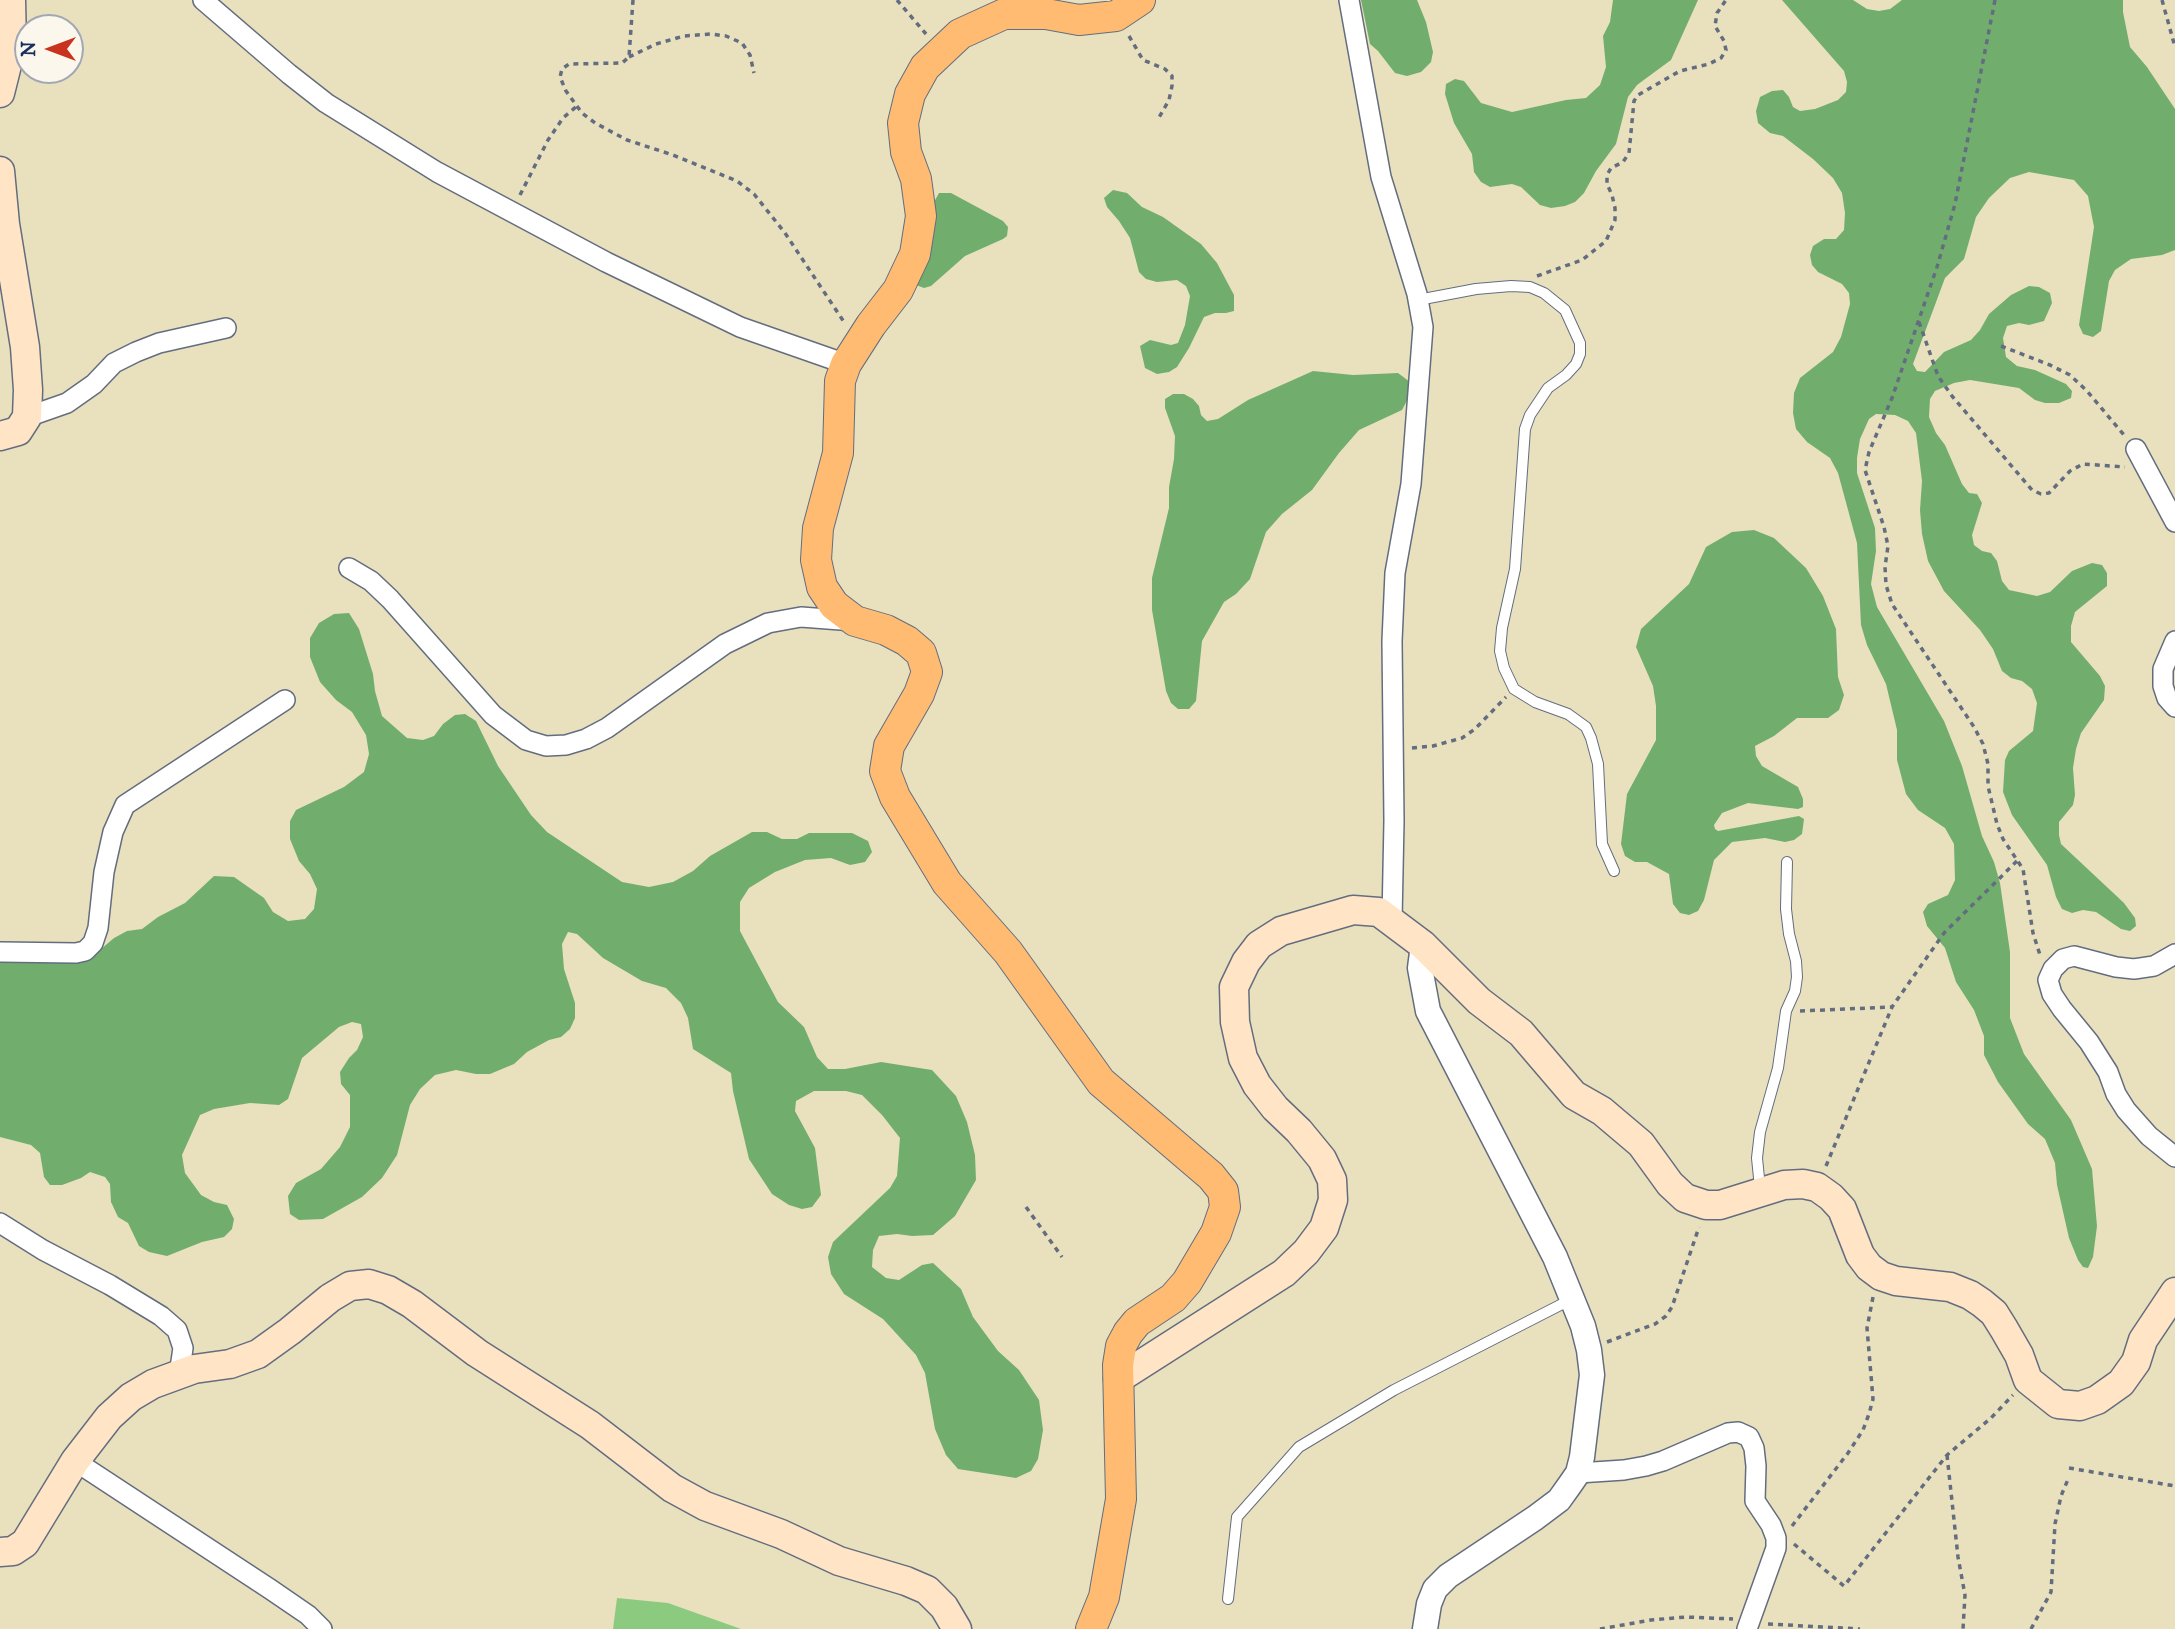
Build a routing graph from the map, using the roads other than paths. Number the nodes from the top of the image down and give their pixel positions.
1 (10, 0) edge
2 (203, 0) edge
3 (1349, 0) edge
4 (1128, 8) edge
5 (0, 93) edge
6 (0, 171) edge
7 (1418, 300) junction
8 (226, 328) dead end
9 (853, 354) junction
10 (27, 417) junction
11 (0, 436) edge
12 (2140, 456) road end
13 (2175, 522) edge
14 (349, 568) dead end
15 (855, 621) junction
16 (2175, 641) edge
17 (285, 700) dead end
18 (2175, 707) edge
19 (1787, 862) dead end
20 (1614, 871) dead end
21 (1392, 920) junction
22 (1423, 945) junction
23 (0, 951) edge
24 (2175, 954) edge
25 (2175, 1157) edge
26 (1760, 1192) junction
27 (0, 1223) edge
28 (2175, 1292) edge
29 (1572, 1299) junction
30 (179, 1375) junction
31 (1118, 1379) junction
32 (75, 1461) junction
33 (1578, 1473) junction
34 (0, 1552) edge
35 (1228, 1599) dead end
36 (322, 1629) edge
37 (957, 1629) edge
38 (1091, 1629) edge
39 (1425, 1629) edge
40 (1747, 1629) edge

1 - 5 main road
2 - 9 street
3 - 7 street
4 - 9 main road
6 - 10 main road
7 - 20 lane
7 - 21 street
8 - 10 street
9 - 15 main road
10 - 11 main road
12 - 13 street
14 - 15 street
15 - 31 main road
16 - 18 street
17 - 23 street
19 - 26 lane
21 - 22 main road
21 - 31 main road
22 - 26 main road
22 - 29 street
24 - 25 street
26 - 28 main road
27 - 30 street
29 - 33 street
29 - 35 lane
30 - 32 main road
30 - 37 main road
31 - 38 main road
32 - 34 main road
32 - 36 street
33 - 39 street
33 - 40 street

